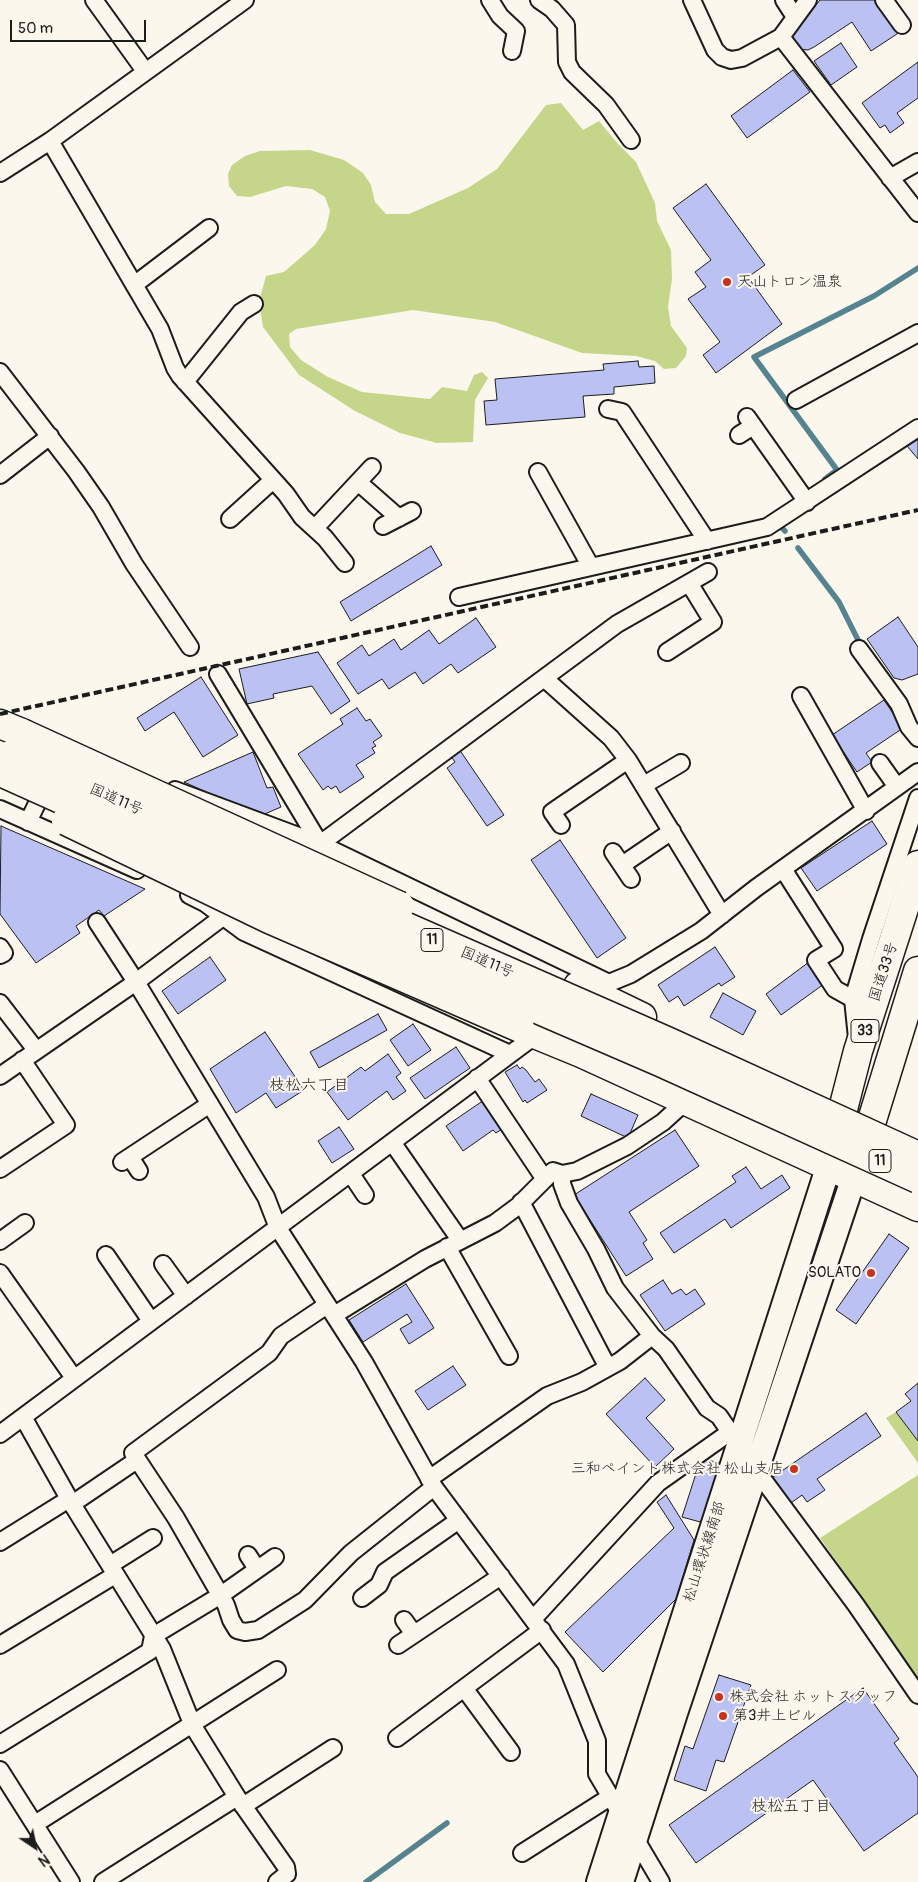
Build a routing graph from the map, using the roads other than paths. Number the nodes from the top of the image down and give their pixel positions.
1 (94, 0) edge
2 (245, 0) edge
3 (490, 0) edge
4 (540, 0) edge
5 (692, 0) edge
6 (784, 0) edge
7 (808, 0) edge
8 (884, 0) edge
9 (795, 17) junction
10 (902, 25) dead end
11 (781, 37) junction
12 (512, 51) dead end
13 (145, 71) junction
14 (631, 140) dead end
15 (50, 141) junction
16 (918, 162) edge
17 (0, 173) edge
18 (890, 178) junction
19 (918, 213) edge
20 (209, 228) dead end
21 (134, 285) junction
22 (254, 304) dead end
23 (918, 333) edge
24 (0, 372) edge
25 (185, 382) junction
26 (796, 400) dead end
27 (608, 409) dead end
28 (918, 428) edge
29 (50, 436) junction
30 (739, 436) dead end
31 (372, 467) dead end
32 (538, 472) dead end
33 (0, 475) edge
34 (273, 480) junction
35 (358, 482) junction
36 (807, 502) junction
37 (230, 518) dead end
38 (382, 526) dead end
39 (314, 528) junction
40 (707, 541) junction
41 (345, 563) dead end
42 (591, 567) junction
43 (708, 572) dead end
44 (689, 583) junction
45 (459, 598) dead end
46 (190, 647) dead end
47 (859, 649) dead end
48 (667, 652) dead end
49 (218, 674) dead end
50 (544, 678) junction
51 (801, 696) dead end
52 (11, 723) edge
53 (918, 738) edge
54 (67, 742) junction
55 (0, 748) edge
56 (0, 760) edge
57 (628, 760) junction
58 (681, 762) dead end
59 (880, 764) dead end
60 (0, 772) edge
61 (918, 772) edge
62 (644, 785) junction
63 (897, 787) junction
64 (44, 788) junction
65 (0, 791) edge
66 (918, 798) edge
67 (0, 809) edge
68 (866, 810) junction
69 (28, 822) junction
70 (561, 825) dead end
71 (672, 831) junction
72 (320, 844) junction
73 (918, 865) edge
74 (783, 869) junction
75 (631, 879) dead end
76 (722, 915) junction
77 (224, 916) junction
78 (97, 922) dead end
79 (0, 947) edge
80 (0, 955) edge
81 (918, 971) edge
82 (136, 982) junction
83 (596, 990) junction
84 (853, 999) junction
85 (0, 1003) edge
86 (911, 1004) edge
87 (528, 1032) junction
88 (36, 1050) junction
89 (858, 1051) junction
90 (581, 1053) junction
91 (510, 1054) junction
92 (22, 1060) junction
93 (0, 1076) edge
94 (477, 1078) junction
95 (686, 1101) junction
96 (210, 1104) junction
97 (842, 1110) junction
98 (873, 1122) junction
99 (392, 1142) junction
100 (918, 1142) edge
101 (918, 1156) edge
102 (829, 1165) junction
103 (0, 1169) edge
104 (139, 1171) dead end
105 (350, 1174) junction
106 (562, 1174) junction
107 (854, 1176) junction
108 (544, 1178) junction
109 (918, 1179) edge
110 (365, 1195) dead end
111 (521, 1202) junction
112 (918, 1207) edge
113 (25, 1223) dead end
114 (278, 1228) junction
115 (0, 1241) edge
116 (454, 1243) junction
117 (106, 1255) dead end
118 (163, 1264) dead end
119 (0, 1273) edge
120 (186, 1296) junction
121 (330, 1310) junction
122 (151, 1321) junction
123 (652, 1336) junction
124 (509, 1356) dead end
125 (607, 1366) junction
126 (74, 1378) junction
127 (22, 1417) junction
128 (2, 1428) edge
129 (736, 1434) junction
130 (137, 1460) junction
131 (756, 1470) junction
132 (432, 1483) junction
133 (71, 1502) junction
134 (459, 1520) junction
135 (153, 1538) dead end
136 (0, 1542) edge
137 (248, 1555) dead end
138 (275, 1557) dead end
139 (257, 1569) junction
140 (112, 1570) junction
141 (502, 1576) junction
142 (221, 1595) junction
143 (362, 1598) dead end
144 (404, 1620) dead end
145 (538, 1624) junction
146 (414, 1634) junction
147 (153, 1636) junction
148 (0, 1645) edge
149 (398, 1645) dead end
150 (278, 1670) dead end
151 (464, 1688) junction
152 (918, 1695) edge
153 (193, 1726) junction
154 (397, 1738) dead end
155 (0, 1744) edge
156 (333, 1748) dead end
157 (511, 1752) dead end
158 (0, 1770) edge
159 (240, 1801) junction
160 (615, 1806) junction
161 (35, 1824) junction
162 (635, 1840) junction
163 (522, 1853) dead end
164 (71, 1882) edge
165 (104, 1882) edge
166 (277, 1882) edge
167 (599, 1882) edge
168 (621, 1882) edge
169 (661, 1882) edge

1 - 13 street
2 - 13 street
3 - 12 street
4 - 14 street
5 - 11 street
6 - 9 street
7 - 9 street
8 - 10 street
9 - 11 street
11 - 18 street
13 - 15 street
15 - 17 street
15 - 21 street
16 - 18 street
18 - 19 street
20 - 21 street
21 - 25 street
22 - 25 street
23 - 26 street
24 - 29 street
25 - 34 street
27 - 40 street
28 - 36 street
29 - 33 street
29 - 46 street
30 - 36 street
31 - 35 street
32 - 42 street
34 - 37 street
34 - 39 street
35 - 38 street
35 - 39 street
36 - 40 street
39 - 41 street
40 - 42 street
42 - 45 street
43 - 44 street
44 - 48 street
44 - 50 street
47 - 53 street
49 - 72 street
50 - 57 street
50 - 72 street
51 - 68 street
52 - 54 street
52 - 83 highway, 11, bridge
54 - 64 street
54 - 72 street
55 - 101 highway, 国道11号 / 11, bridge
56 - 64 street
57 - 62 street
57 - 70 street
58 - 62 street
59 - 63 street
60 - 109 highway, 国道11号 / 11, bridge
61 - 63 street
62 - 71 street
63 - 68 street
64 - 69 street
65 - 87 highway, 11, bridge
66 - 84 street
67 - 69 street
68 - 74 street
69 - 77 street
71 - 75 street
71 - 76 street
72 - 77 street
72 - 83 street
73 - 89 highway, 国道33号 / 33
74 - 76 street
74 - 84 street
76 - 83 street
77 - 82 street
77 - 91 street
78 - 82 street
79 - 80 street
81 - 86 highway, 33
82 - 88 street
82 - 96 street
83 - 87 street
83 - 90 street
83 - 97 highway, 11
84 - 89 street
85 - 88 street
86 - 98 highway, 33
87 - 90 highway, 11
87 - 91 street
88 - 92 street
89 - 97 highway, 国道33号 / 33
90 - 95 highway, 11
91 - 94 street
92 - 93 street
92 - 103 street
94 - 99 street
94 - 108 street
95 - 102 highway, 11
95 - 106 street
96 - 104 street
96 - 114 street
97 - 98 highway, 11
97 - 102 highway, 国道33号 / 33
98 - 100 highway, 11
98 - 107 highway, 33
99 - 105 street
99 - 116 street
102 - 107 highway, 11
102 - 129 street, 松山環状線南部
105 - 110 street
105 - 114 street
106 - 108 street
106 - 123 street
107 - 112 highway, 11
107 - 131 street, 松山環状線南部
108 - 111 street
111 - 116 street
111 - 125 street
113 - 115 street
114 - 120 street
114 - 121 street
116 - 121 street
116 - 124 street
117 - 122 street
118 - 120 street
119 - 126 street
120 - 122 street
121 - 130 street
121 - 132 street
122 - 126 street
123 - 125 street
123 - 129 street
125 - 132 street
126 - 127 street
127 - 128 street
127 - 133 street
129 - 145 street
129 - 160 street, 松山環状線南部
130 - 133 street
130 - 142 street
131 - 152 street
131 - 162 street, 松山環状線南部
132 - 134 street
132 - 142 street
133 - 136 street
133 - 140 street
134 - 141 street
134 - 143 street
135 - 140 street
137 - 139 street
138 - 139 street
139 - 142 street
140 - 147 street
140 - 148 street
141 - 145 street
141 - 146 street
142 - 147 street
144 - 146 street
145 - 151 street
145 - 160 street
146 - 149 street
147 - 153 street
147 - 155 street
150 - 153 street
151 - 154 street
151 - 157 street
153 - 159 street
153 - 161 street
156 - 159 street
158 - 161 street
159 - 165 street
159 - 166 street
160 - 162 street
160 - 163 street
160 - 167 street, 松山環状線南部
161 - 164 street
162 - 168 street, 松山環状線南部
162 - 169 street

